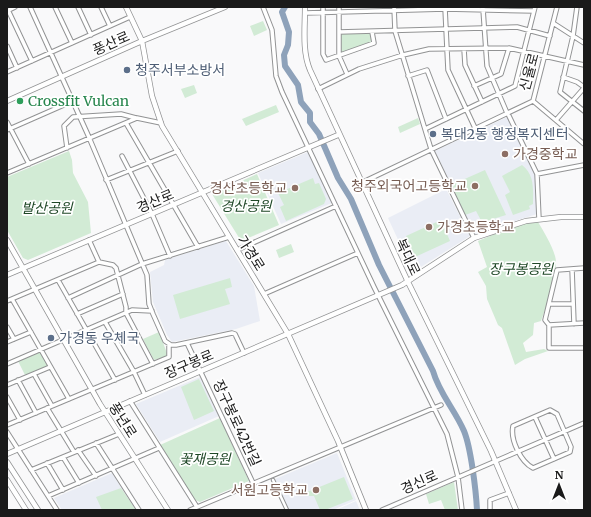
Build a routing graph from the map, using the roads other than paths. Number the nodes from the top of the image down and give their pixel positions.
1 (15, 7) edge
2 (30, 7) edge
3 (56, 7) edge
4 (101, 7) edge
5 (126, 7) edge
6 (225, 7) edge
7 (263, 7) edge
8 (304, 7) edge
9 (322, 7) edge
10 (339, 7) edge
11 (535, 7) edge
12 (557, 7) edge
13 (577, 7) edge
14 (79, 8) edge
15 (445, 8) edge
16 (497, 8) edge
17 (394, 9) edge
18 (483, 9) junction
19 (8, 10) edge
20 (339, 12) junction
21 (534, 12) junction
22 (305, 13) junction
23 (322, 13) junction
24 (130, 17) junction
25 (553, 23) junction
26 (110, 26) junction
27 (484, 28) junction
28 (446, 29) junction
29 (529, 30) junction
30 (395, 31) junction
31 (339, 32) junction
32 (372, 32) junction
33 (91, 35) junction
34 (550, 36) junction
35 (573, 36) junction
36 (142, 41) junction
37 (72, 43) junction
38 (584, 43) edge
39 (7, 46) edge
40 (485, 48) junction
41 (508, 48) junction
42 (447, 49) junction
43 (464, 49) junction
44 (524, 50) junction
45 (50, 53) junction
46 (403, 55) junction
47 (545, 55) junction
48 (339, 56) junction
49 (567, 60) junction
50 (32, 61) junction
51 (584, 65) edge
52 (17, 68) junction
53 (7, 72) edge
54 (347, 74) junction
55 (408, 76) junction
56 (62, 77) junction
57 (564, 77) junction
58 (492, 78) junction
59 (474, 86) junction
60 (584, 88) edge
61 (318, 89) junction
62 (498, 94) junction
63 (72, 101) junction
64 (533, 101) junction
65 (7, 102) edge
66 (482, 102) junction
67 (572, 102) junction
68 (466, 109) junction
69 (584, 111) edge
70 (508, 115) junction
71 (79, 116) junction
72 (137, 118) junction
73 (446, 119) junction
74 (556, 120) junction
75 (7, 122) edge
76 (126, 122) junction
77 (161, 123) junction
78 (475, 128) junction
79 (8, 129) edge
80 (425, 129) junction
81 (336, 136) junction
82 (88, 138) junction
83 (584, 144) edge
84 (310, 147) junction
85 (67, 148) junction
86 (431, 149) junction
87 (178, 151) junction
88 (122, 156) dead end
89 (149, 163) junction
90 (29, 164) junction
91 (584, 165) edge
92 (130, 171) junction
93 (7, 173) edge
94 (537, 174) junction
95 (106, 180) junction
96 (361, 183) junction
97 (202, 193) junction
98 (173, 205) junction
99 (336, 206) junction
100 (152, 214) junction
101 (584, 217) edge
102 (539, 219) junction
103 (126, 225) junction
104 (229, 237) junction
105 (474, 238) junction
106 (7, 240) edge
107 (89, 240) junction
108 (198, 247) junction
109 (237, 250) junction
110 (358, 254) junction
111 (170, 256) junction
112 (99, 262) junction
113 (142, 264) junction
114 (23, 268) junction
115 (584, 268) edge
116 (572, 269) junction
117 (7, 275) edge
118 (118, 276) junction
119 (58, 280) junction
120 (408, 282) junction
121 (35, 290) junction
122 (123, 294) junction
123 (264, 294) junction
124 (379, 295) junction
125 (68, 298) junction
126 (12, 299) junction
127 (7, 301) edge
128 (549, 304) junction
129 (573, 304) junction
130 (152, 311) junction
131 (126, 313) junction
132 (77, 314) junction
133 (105, 322) junction
134 (584, 323) edge
135 (574, 324) junction
136 (549, 325) junction
137 (7, 327) edge
138 (86, 330) junction
139 (31, 332) junction
140 (288, 334) junction
141 (14, 339) junction
142 (63, 340) junction
143 (7, 342) edge
144 (187, 343) junction
145 (169, 344) junction
146 (584, 348) edge
147 (41, 349) junction
148 (244, 353) junction
149 (8, 363) edge
150 (153, 364) junction
151 (50, 367) junction
152 (134, 372) junction
153 (200, 372) junction
154 (34, 374) junction
155 (18, 380) junction
156 (115, 380) junction
157 (7, 385) edge
158 (92, 389) junction
159 (144, 395) junction
160 (7, 397) edge
161 (69, 399) junction
162 (130, 401) junction
163 (441, 405) dead end
164 (52, 406) junction
165 (434, 407) junction
166 (47, 408) junction
167 (105, 412) junction
168 (36, 413) junction
169 (535, 417) junction
170 (20, 420) junction
171 (584, 423) edge
172 (7, 425) edge
173 (60, 430) junction
174 (564, 431) junction
175 (7, 432) edge
176 (119, 434) junction
177 (545, 439) junction
178 (96, 443) junction
179 (340, 447) junction
180 (159, 448) junction
181 (16, 449) junction
182 (78, 450) junction
183 (519, 450) junction
184 (74, 452) junction
185 (7, 454) edge
186 (63, 457) junction
187 (135, 459) junction
188 (554, 459) junction
189 (495, 461) junction
190 (7, 462) edge
191 (47, 463) junction
192 (113, 469) junction
193 (31, 470) junction
194 (96, 476) junction
195 (458, 477) junction
196 (7, 480) edge
197 (273, 480) dead end
198 (79, 483) junction
199 (253, 483) junction
200 (63, 490) junction
201 (509, 493) junction
202 (48, 496) junction
203 (197, 507) junction
204 (26, 510) edge
205 (38, 510) edge
206 (57, 510) edge
207 (139, 510) edge
208 (168, 510) edge
209 (190, 510) edge
210 (287, 510) edge
211 (366, 510) edge
212 (382, 510) edge
213 (462, 510) edge
214 (490, 510) edge
215 (516, 510) edge

1 - 19 street
2 - 45 street
3 - 37 street
4 - 26 street
5 - 24 street, 가경로
6 - 36 street, 풍산로
7 - 84 street
8 - 22 street, 복대로
9 - 23 street
10 - 20 street
11 - 21 street
12 - 25 street, 신율로
13 - 35 street
14 - 33 street
15 - 17 street
15 - 18 street
15 - 28 street
16 - 18 street
16 - 21 street
17 - 20 street
17 - 30 street
18 - 27 street
19 - 50 street
20 - 23 street
20 - 31 street
21 - 29 street
22 - 23 street
22 - 61 street, 복대로
23 - 48 street
24 - 26 street
24 - 36 street, 가경로
25 - 34 street, 신율로
25 - 35 street
26 - 33 street
27 - 28 street
27 - 29 street
27 - 40 street
28 - 30 street
28 - 42 street
29 - 34 street
29 - 44 street
30 - 32 street
30 - 46 street
31 - 32 street
31 - 48 street
32 - 48 street
33 - 37 street
34 - 47 street, 신율로
35 - 38 street
35 - 49 street
36 - 56 street, 풍산로
36 - 77 street, 가경로
37 - 45 street
39 - 52 street
40 - 41 street
40 - 43 street
40 - 58 street
41 - 44 street
41 - 58 street
42 - 43 street
42 - 46 street
42 - 68 street
43 - 59 street
44 - 47 street
44 - 62 street
45 - 50 street
45 - 56 street
46 - 54 street
46 - 55 street
47 - 49 street
47 - 64 street, 신율로
48 - 54 street
49 - 51 street
49 - 57 street
50 - 52 street
52 - 53 street
54 - 61 street
55 - 73 street
55 - 80 street
56 - 63 street
56 - 65 street, 풍산로
57 - 60 street
57 - 67 street
58 - 59 street
58 - 62 street
59 - 66 street
60 - 67 street
61 - 81 street, 복대로
62 - 66 street
62 - 70 street
63 - 71 street
63 - 79 street
64 - 70 street
64 - 74 street, 신율로
66 - 68 street
67 - 69 street
67 - 74 street
68 - 73 street
68 - 78 street
70 - 78 street
70 - 94 street
71 - 72 street
71 - 82 street
71 - 85 street
72 - 76 street
72 - 77 street
73 - 80 street
74 - 83 street, 신율로
75 - 79 street
76 - 82 street
76 - 89 street
77 - 87 street, 가경로
78 - 86 street
79 - 90 street
80 - 86 street
81 - 84 street, 경산로
81 - 96 street, 복대로
82 - 85 street
82 - 95 street
84 - 97 street, 경산로
84 - 99 street
85 - 90 street
86 - 96 street
86 - 105 street
87 - 89 street
87 - 97 street, 가경로
88 - 92 street
89 - 92 street
89 - 98 street
90 - 93 street
91 - 94 street
92 - 95 street
92 - 100 street
94 - 102 street
95 - 103 street
96 - 120 street, 복대로
97 - 98 street, 경산로
97 - 104 street, 가경로
98 - 100 street, 경산로
98 - 108 street
99 - 109 street
99 - 110 street
100 - 103 street, 경산로
100 - 111 street
101 - 102 street
102 - 105 street
103 - 107 street, 경산로
103 - 113 street
104 - 108 street
104 - 109 street, 가경로
105 - 120 street
106 - 114 street, 풍년로
107 - 112 street
107 - 114 street, 경산로
108 - 111 street
109 - 123 street, 가경로
110 - 123 street
110 - 124 street
111 - 113 street
112 - 118 street
112 - 119 street
113 - 118 street
113 - 130 street
114 - 117 street, 경산로
114 - 121 street, 풍년로
115 - 116 street
116 - 128 street
116 - 129 street
118 - 122 street
118 - 125 street
119 - 121 street
119 - 125 street
120 - 124 street, 장구봉로
120 - 189 street, 복대로
121 - 126 street
121 - 142 street, 풍년로
122 - 131 street
122 - 132 street
123 - 140 street, 가경로
124 - 140 street, 장구봉로
124 - 165 street
125 - 132 street
126 - 127 street
126 - 139 street
128 - 129 street
128 - 136 street
129 - 135 street
130 - 131 street
130 - 145 street
131 - 133 street
131 - 150 street
132 - 138 street
133 - 138 street
133 - 152 street
134 - 135 street
135 - 136 street
136 - 146 street
137 - 141 street
138 - 142 street
138 - 156 street
139 - 141 street
139 - 147 street
140 - 148 street, 장구봉로
140 - 179 street, 가경로
141 - 143 street
142 - 147 street
142 - 158 street, 풍년로
144 - 145 street
144 - 148 street
144 - 153 street, 장구봉로42번길
145 - 150 street
147 - 149 street
147 - 151 street
148 - 153 street, 장구봉로
150 - 152 street
151 - 154 street
151 - 161 street
152 - 156 street
152 - 159 street
153 - 159 street, 장구봉로
153 - 199 street, 장구봉로42번길
154 - 155 street
154 - 164 street
155 - 157 street
155 - 168 street
156 - 158 street
158 - 161 street
158 - 167 street, 풍년로
159 - 162 street, 장구봉로
160 - 170 street
161 - 164 street
162 - 167 street, 장구봉로
162 - 180 street
163 - 165 street
164 - 166 street
165 - 179 street
165 - 195 street
166 - 168 street
166 - 173 street
167 - 173 street, 장구봉로
167 - 176 street, 풍년로
168 - 170 street
169 - 174 street
169 - 177 street
169 - 183 street
170 - 172 street
171 - 174 street
173 - 181 street, 장구봉로
173 - 184 street
174 - 177 street
174 - 188 street
175 - 181 street
176 - 178 street
176 - 187 street, 풍년로
177 - 183 street
177 - 188 street
178 - 182 street
178 - 192 street
179 - 199 street
179 - 211 street, 가경로
180 - 187 street
180 - 203 street
181 - 185 street, 장구봉로
181 - 193 street
182 - 184 street
182 - 194 street
183 - 188 street
183 - 189 street
184 - 186 street
186 - 191 street
186 - 198 street
187 - 192 street
187 - 208 street, 풍년로
189 - 195 street, 경신로
189 - 201 street, 복대로
190 - 205 street
191 - 193 street
191 - 200 street
192 - 194 street
192 - 207 street
193 - 202 street
194 - 198 street
195 - 212 street, 경신로
195 - 213 street
196 - 204 street
197 - 210 street
198 - 200 street
199 - 203 street
200 - 202 street
201 - 214 street
201 - 215 street, 복대로
202 - 206 street
203 - 209 street

